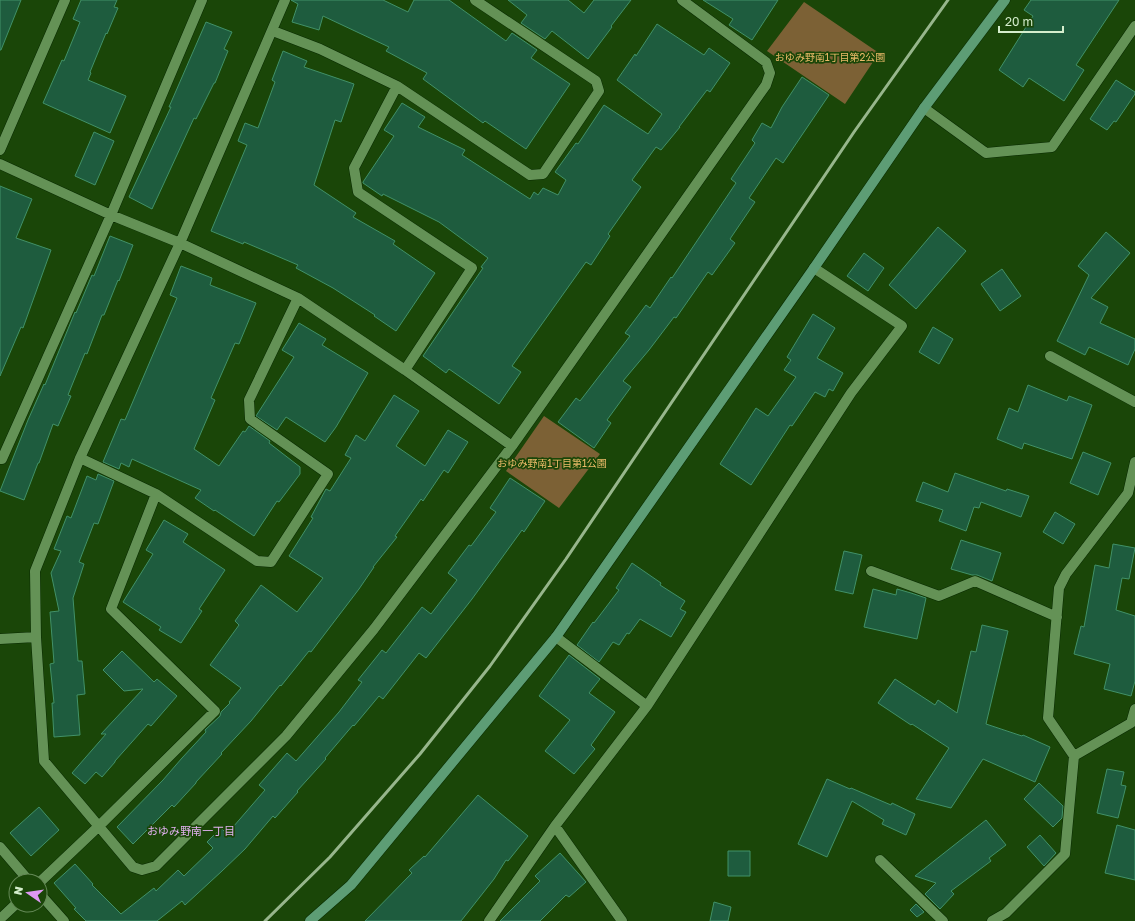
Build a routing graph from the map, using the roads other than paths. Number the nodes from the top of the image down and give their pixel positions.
1 (65, 0) edge
2 (202, 0) edge
3 (285, 0) edge
4 (476, 0) edge
5 (682, 0) edge
6 (1005, 0) edge
7 (1135, 26) edge
8 (272, 31) junction
9 (397, 86) junction
10 (924, 108) junction
11 (0, 150) edge
12 (0, 164) edge
13 (111, 215) junction
14 (180, 243) junction
15 (814, 268) junction
16 (298, 298) junction
17 (1050, 356) dead end
18 (404, 370) junction
19 (1135, 402) edge
20 (512, 446) junction
21 (80, 458) junction
22 (0, 459) edge
23 (1135, 462) edge
24 (156, 494) junction
25 (871, 570) dead end
26 (1057, 617) junction
27 (36, 637) junction
28 (556, 637) junction
29 (0, 639) edge
30 (647, 706) junction
31 (1135, 709) edge
32 (1074, 756) junction
33 (99, 826) junction
34 (555, 826) junction
35 (0, 847) edge
36 (880, 860) dead end
37 (22, 873) edge
38 (48, 874) edge
39 (48, 903) edge
40 (8, 912) edge
41 (0, 919) edge
42 (64, 921) edge
43 (310, 921) edge
44 (489, 921) edge
45 (622, 921) edge
46 (943, 921) edge
47 (992, 921) edge

1 - 11 street
2 - 13 street
3 - 8 street
4 - 9 street
5 - 20 street
6 - 10 street
7 - 10 street
8 - 9 street
8 - 14 street
9 - 18 street
10 - 15 street
12 - 13 street
13 - 14 street
13 - 22 street
14 - 16 street
14 - 21 street
15 - 28 street
15 - 30 street
16 - 18 street
16 - 24 street
17 - 19 street
18 - 20 street
20 - 33 street
21 - 24 street
21 - 27 street
23 - 26 street
24 - 33 street
25 - 26 street
26 - 32 street
27 - 29 street
27 - 33 street
28 - 30 street
28 - 43 street
30 - 34 street
31 - 32 street
32 - 47 street
33 - 38 street
34 - 44 street
34 - 45 street
35 - 37 street
36 - 46 street
39 - 42 street
40 - 41 street

